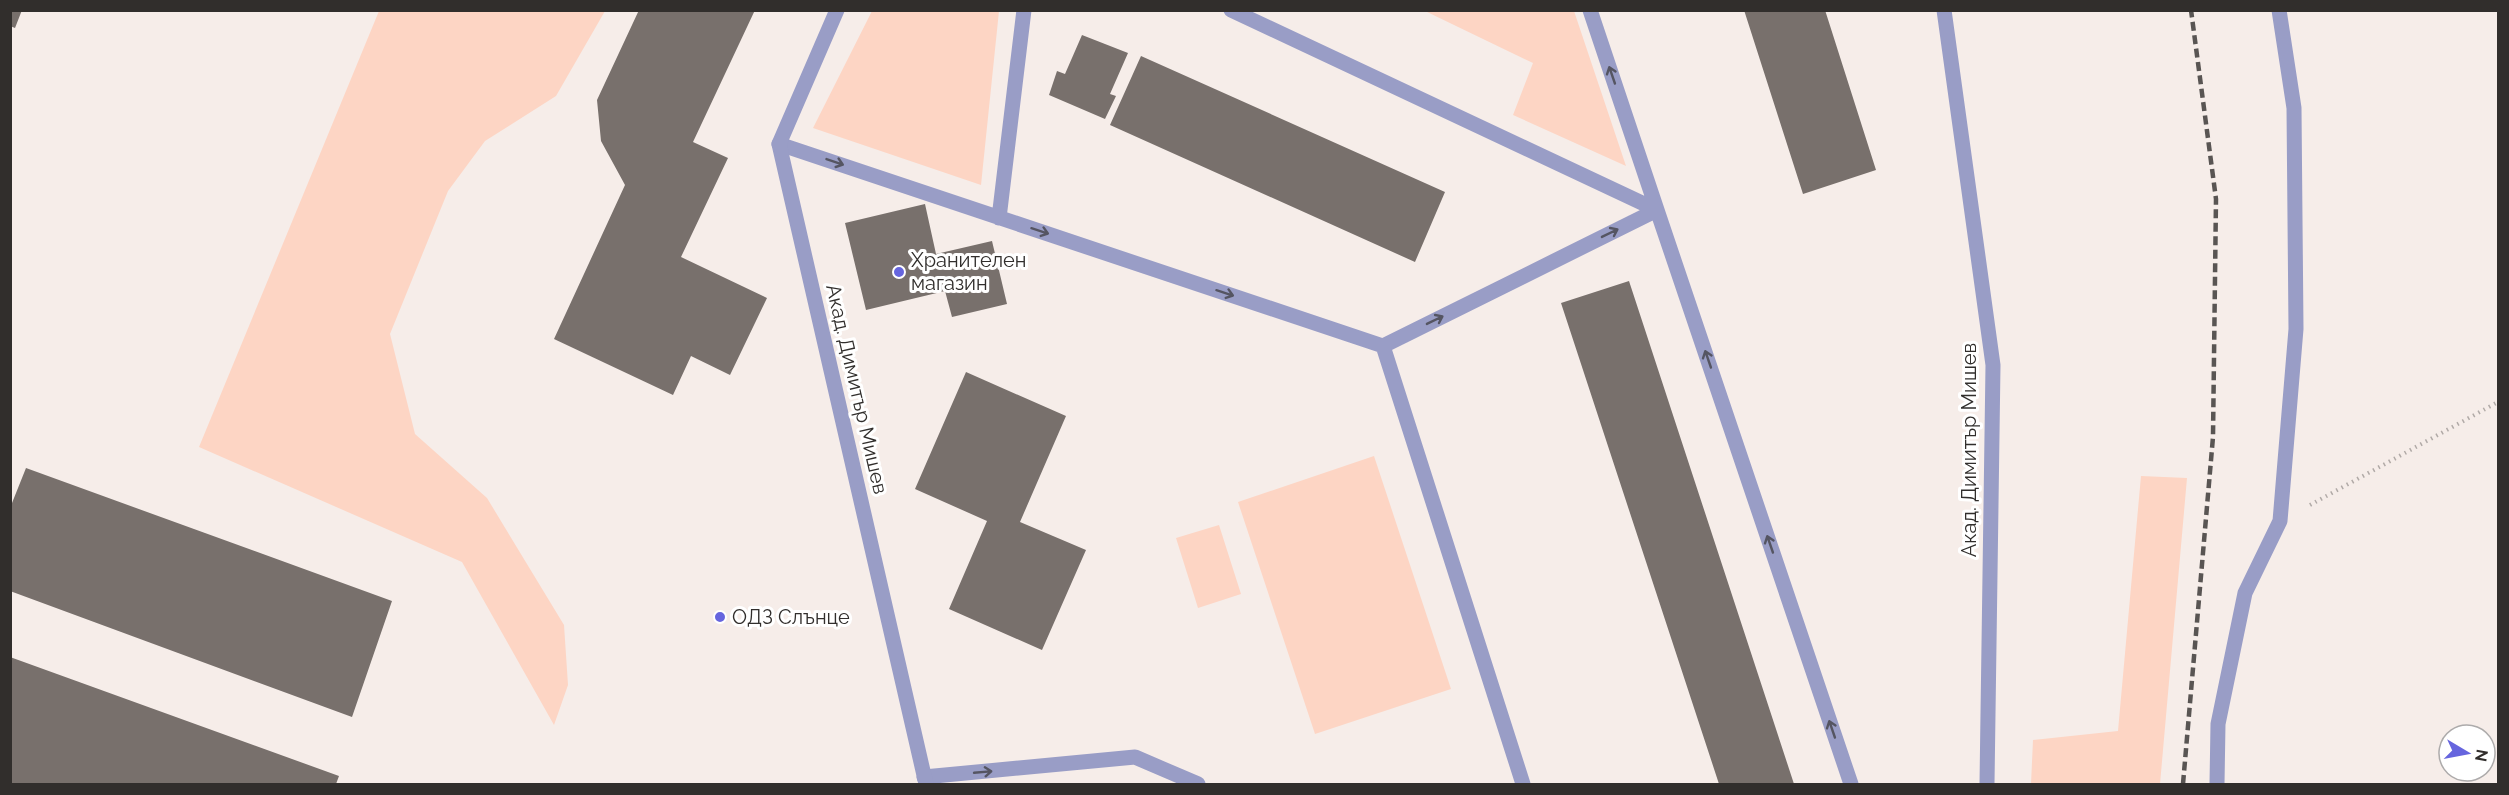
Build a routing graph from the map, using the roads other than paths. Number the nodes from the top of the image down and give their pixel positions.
1 (837, 10) edge
2 (1024, 10) edge
3 (1231, 10) edge
4 (1590, 10) edge
5 (1944, 10) edge
6 (2279, 10) edge
7 (779, 144) junction
8 (1657, 210) junction
9 (999, 218) junction
10 (1383, 346) junction
11 (925, 781) edge
12 (1198, 784) edge
13 (1523, 784) edge
14 (1851, 784) edge
15 (1987, 784) edge
16 (2217, 784) edge

1 - 7 street
2 - 9 street
3 - 8 street
8 -> 4 street
5 - 15 street, Акад. Димитър Мишев
6 - 16 street
7 -> 9 street
7 - 11 street, Акад. Димитър Мишев
10 -> 8 street
14 -> 8 street
9 -> 10 street
10 - 13 street
11 -> 12 street

